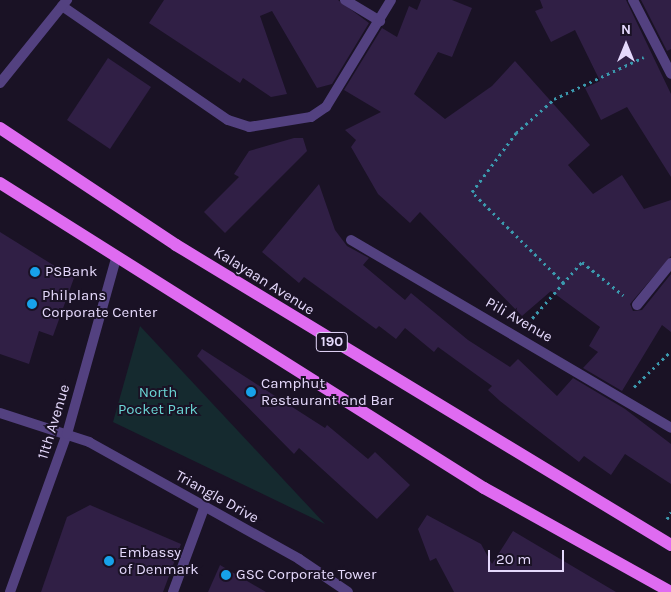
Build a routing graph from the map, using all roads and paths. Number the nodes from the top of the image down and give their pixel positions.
1 (345, 0) edge
2 (391, 0) edge
3 (633, 0) edge
4 (64, 3) edge
5 (380, 21) junction
6 (657, 51) junction
7 (671, 74) edge
8 (0, 84) edge
9 (0, 128) edge
10 (0, 183) edge
11 (351, 240) dead end
12 (116, 258) junction
13 (671, 263) edge
14 (564, 283) junction
15 (637, 305) joint
16 (516, 336) junction
17 (671, 351) edge
18 (624, 399) junction
19 (0, 413) edge
20 (671, 428) edge
21 (67, 434) junction
22 (204, 508) junction
23 (671, 512) edge
24 (667, 519) dead end
25 (671, 545) edge
26 (10, 592) edge
27 (173, 592) edge
28 (348, 592) edge
29 (671, 592) edge

1 - 5 street
2 - 5 street
3 - 6 street
4 - 5 street
4 - 8 street
6 - 7 street
6 - 14 path
9 - 25 main road, Kalayaan Avenue / 190
10 - 12 main road
11 - 16 street, Pili Avenue
12 - 21 street, 11th Avenue
12 - 29 main road
13 - 15 street
14 - 15 path
14 - 16 path
16 - 18 street, Pili Avenue
17 - 18 path
18 - 20 street, Pili Avenue
19 - 21 street, Triangle Drive
21 - 22 street, Triangle Drive
21 - 26 street, 11th Avenue
22 - 27 street
22 - 28 street, Triangle Drive
23 - 24 path

